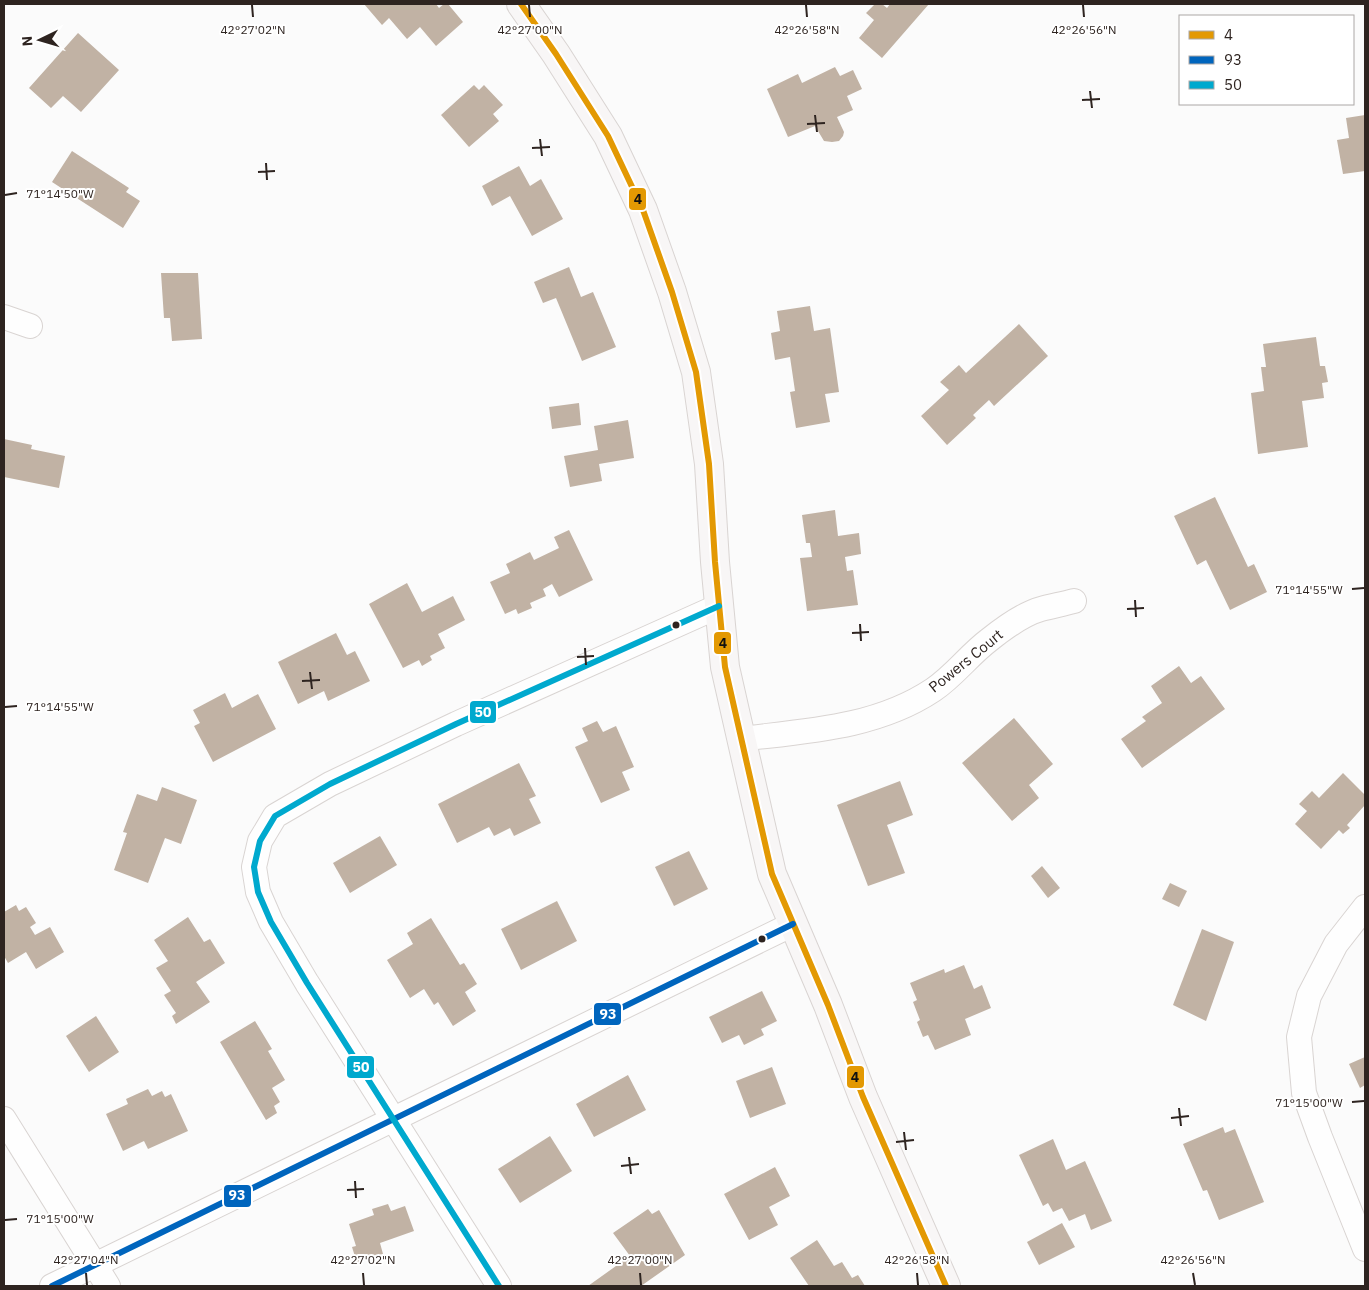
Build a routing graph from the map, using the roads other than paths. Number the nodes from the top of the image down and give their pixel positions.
1 (521, 4) edge
2 (4, 317) edge
3 (30, 326) dead end
4 (1074, 601) dead end
5 (719, 606) junction
6 (740, 739) junction
7 (1365, 907) edge
8 (793, 924) junction
9 (4, 1119) edge
10 (393, 1119) junction
11 (1365, 1249) edge
12 (95, 1265) junction
13 (52, 1286) edge
14 (108, 1286) edge
15 (499, 1286) edge
16 (946, 1286) edge

1 - 5 street
2 - 3 street
4 - 6 street, Powers Court
5 - 6 street
5 - 10 street
6 - 8 street
7 - 11 street
8 - 10 street
8 - 16 street
9 - 12 street
10 - 12 street
10 - 15 street
12 - 13 street
12 - 14 street

